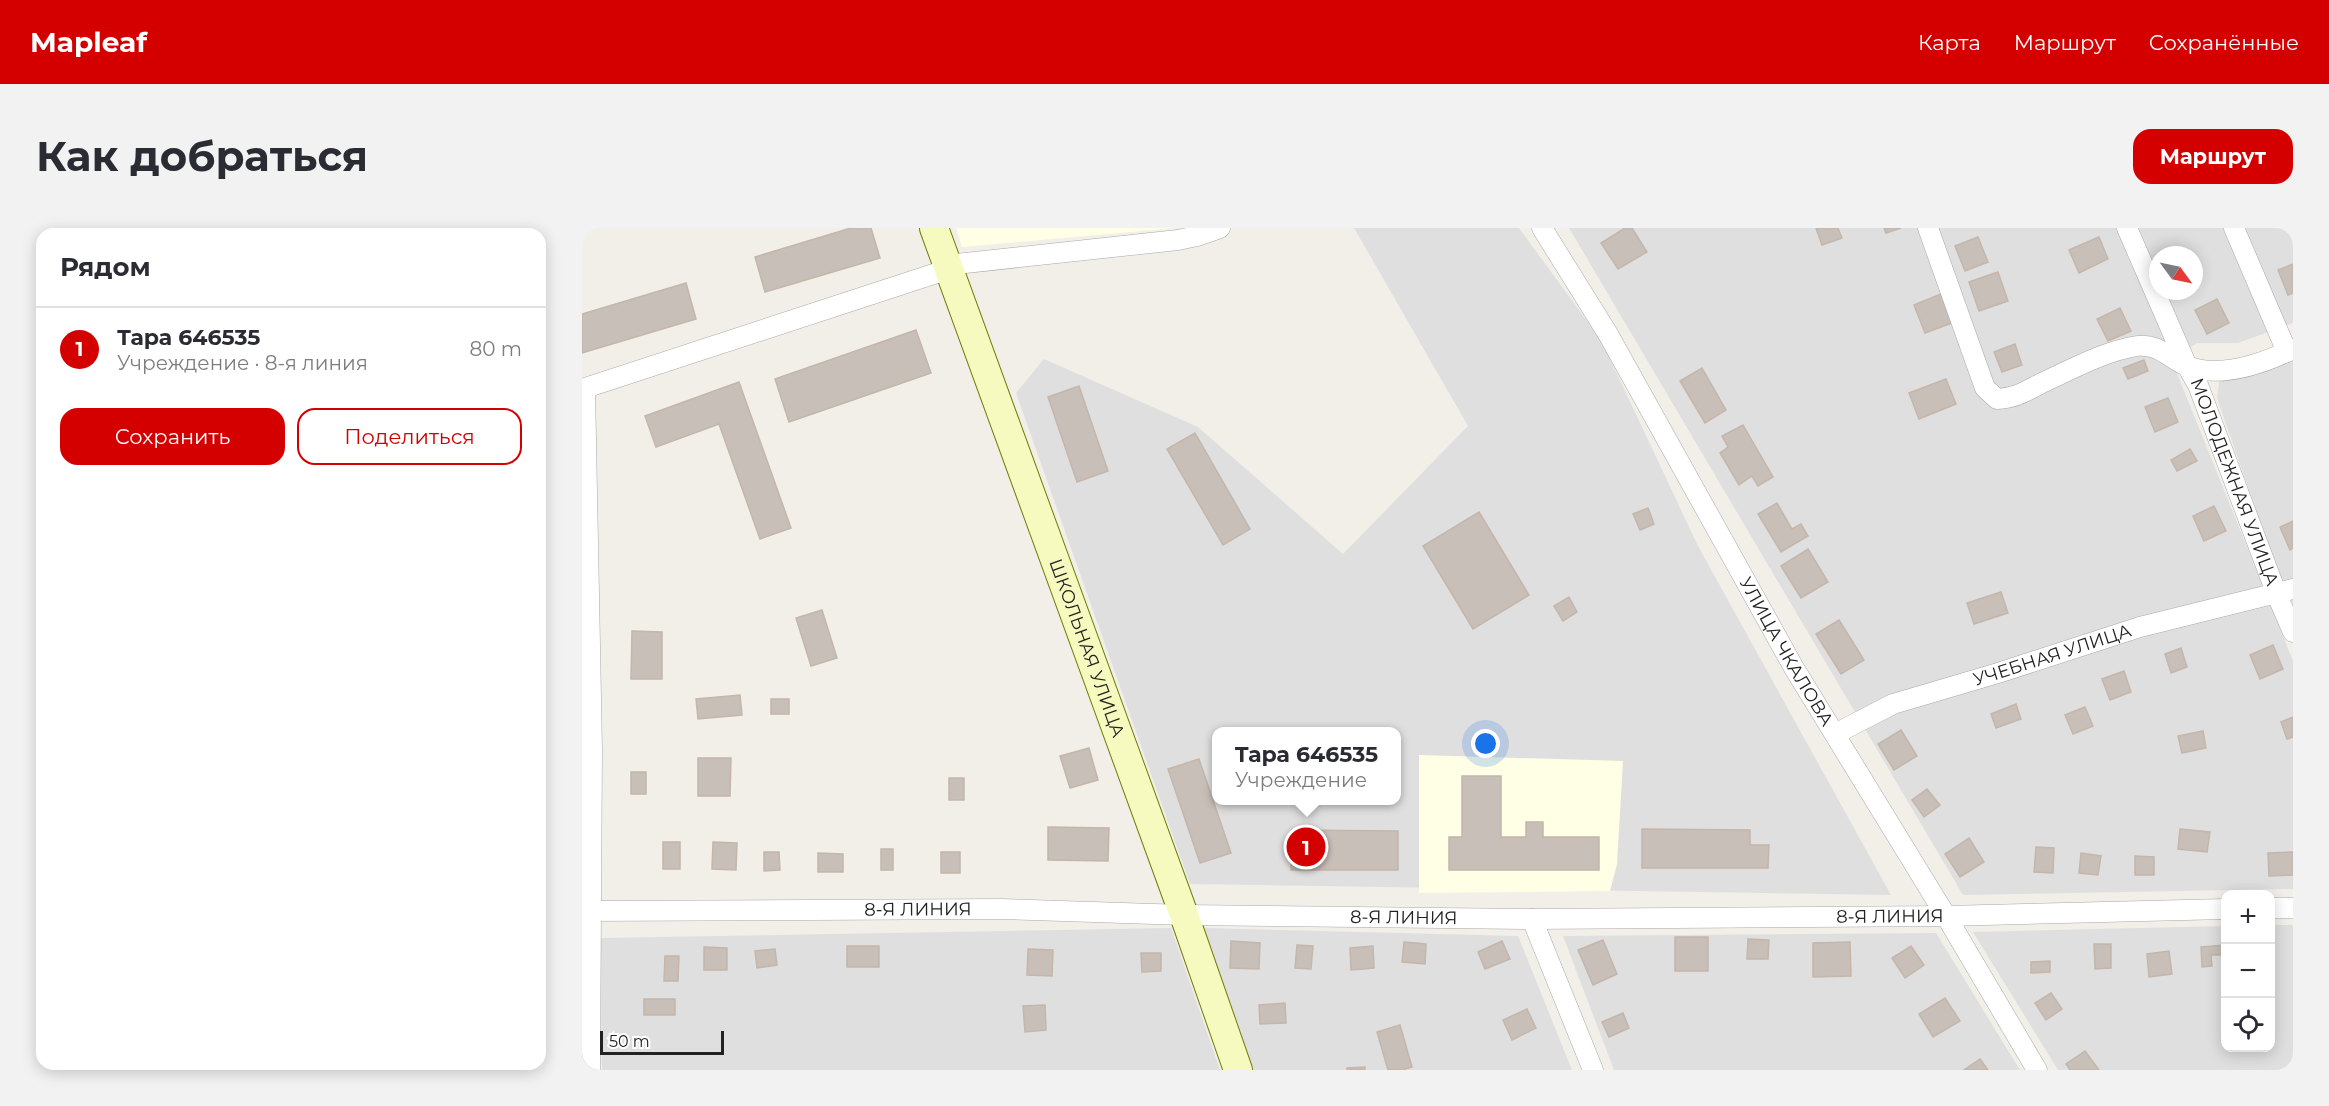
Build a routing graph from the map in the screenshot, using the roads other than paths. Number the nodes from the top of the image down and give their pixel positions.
1 (934, 228) edge
2 (1220, 228) edge
3 (1542, 228) edge
4 (1928, 228) edge
5 (2127, 228) edge
6 (2234, 228) edge
7 (948, 267) junction
8 (2290, 350) edge
9 (2187, 366) junction
10 (2285, 592) edge
11 (2293, 632) edge
12 (1834, 734) junction
13 (2275, 908) edge
14 (2293, 908) edge
15 (2221, 909) edge
16 (586, 910) edge
17 (1184, 915) junction
18 (1946, 916) junction
19 (1532, 919) junction
20 (590, 1070) edge
21 (1238, 1070) edge
22 (1593, 1070) edge
23 (2037, 1070) edge

1 - 7 street, ШКОЛЬНАЯ УЛИЦА
2 - 7 street
3 - 12 street, УЛИЦА ЧКАЛОВА
4 - 9 street, МОЛОДЕЖНАЯ УЛИЦА
5 - 9 street, МОЛОДЕЖНАЯ УЛИЦА
6 - 8 street, МОЛОДЕЖНАЯ УЛИЦА
7 - 16 street
7 - 17 street, ШКОЛЬНАЯ УЛИЦА
8 - 9 street, МОЛОДЕЖНАЯ УЛИЦА
9 - 10 street, МОЛОДЕЖНАЯ УЛИЦА
10 - 11 street, МОЛОДЕЖНАЯ УЛИЦА
10 - 12 street, УЧЕБНАЯ УЛИЦА
12 - 18 street, УЛИЦА ЧКАЛОВА
13 - 14 street
15 - 18 street, 8-Я ЛИНИЯ
16 - 17 street, 8-Я ЛИНИЯ
16 - 20 street
17 - 19 street, 8-Я ЛИНИЯ
17 - 21 street, ШКОЛЬНАЯ УЛИЦА
18 - 19 street, 8-Я ЛИНИЯ
18 - 23 street, УЛИЦА ЧКАЛОВА
19 - 22 street

